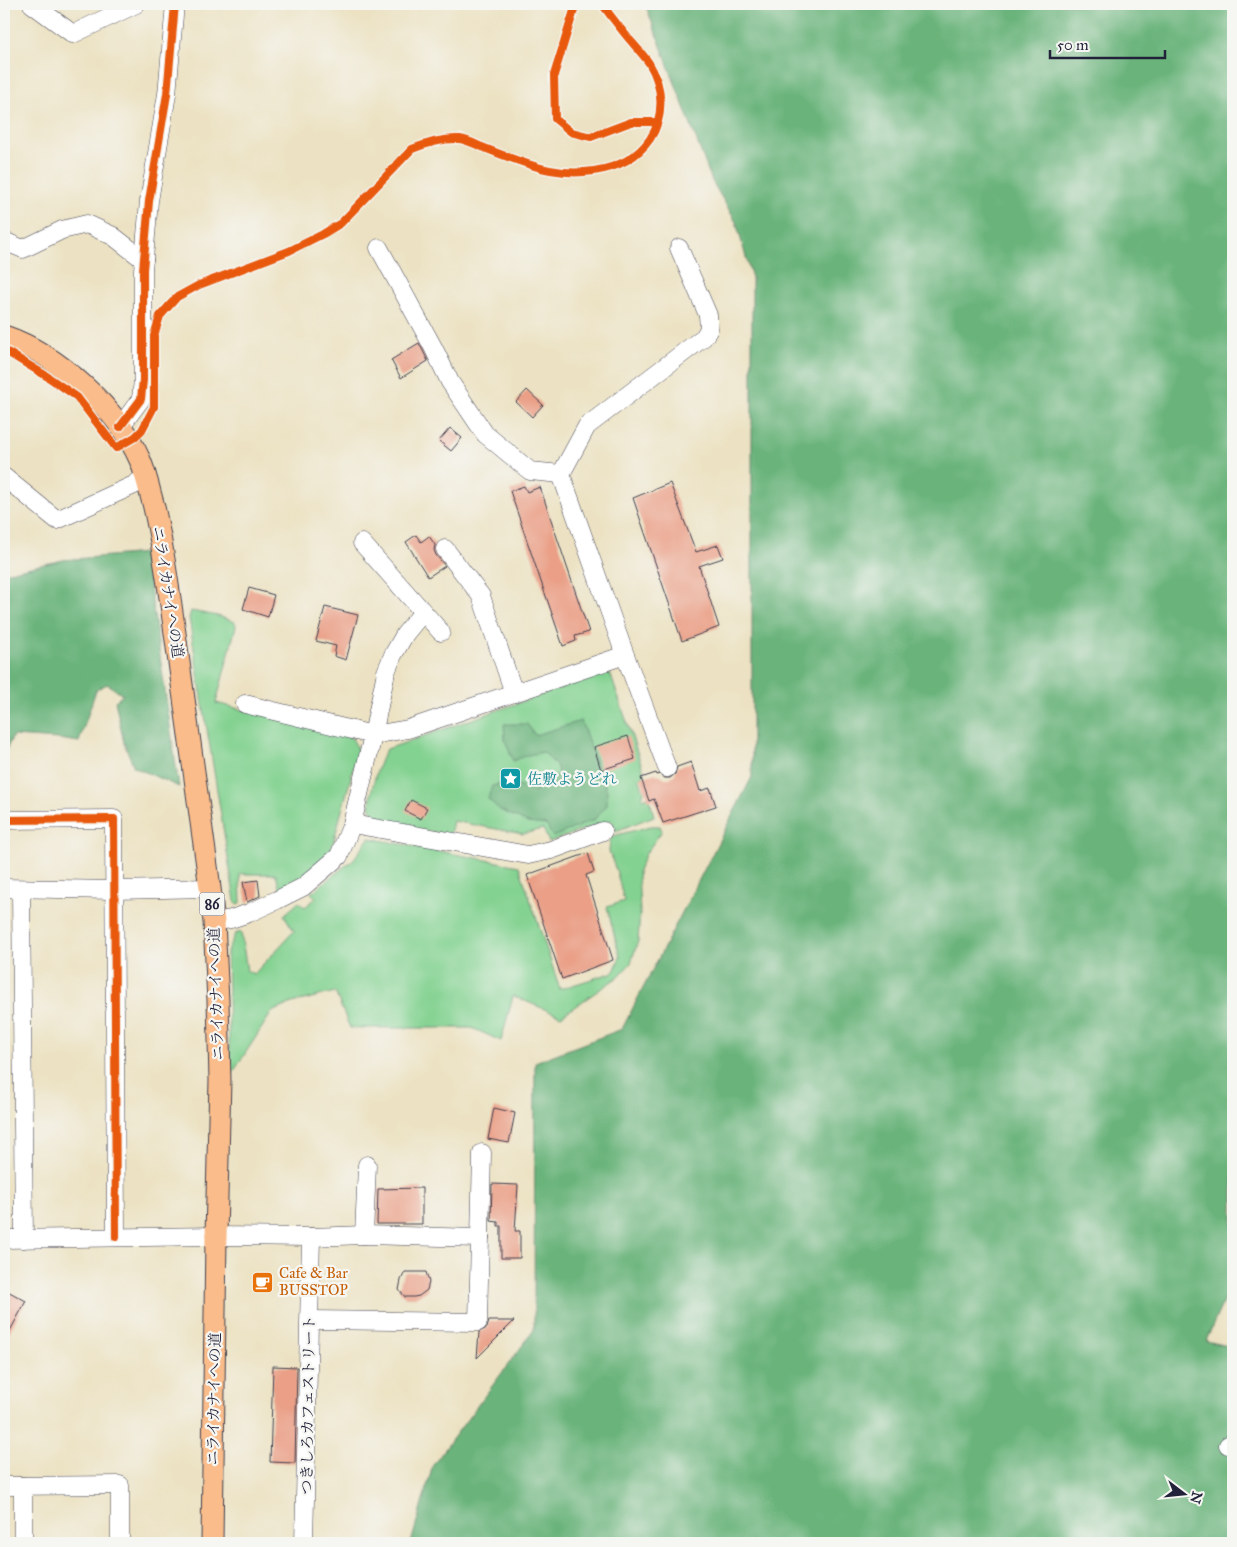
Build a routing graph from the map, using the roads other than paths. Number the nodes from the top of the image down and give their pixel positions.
1 (32, 4) edge
2 (136, 4) edge
3 (175, 4) edge
4 (4, 241) edge
5 (379, 248) dead end
6 (679, 248) dead end
7 (144, 260) junction
8 (4, 336) edge
9 (120, 427) junction
10 (561, 474) junction
11 (146, 476) junction
12 (4, 478) edge
13 (362, 543) dead end
14 (445, 549) dead end
15 (423, 612) junction
16 (441, 632) dead end
17 (624, 654) junction
18 (514, 693) junction
19 (245, 704) dead end
20 (373, 735) junction
21 (667, 768) dead end
22 (4, 820) edge
23 (352, 824) junction
24 (603, 831) dead end
25 (12, 888) edge
26 (210, 888) junction
27 (114, 890) junction
28 (214, 922) junction
29 (482, 1153) dead end
30 (367, 1165) dead end
31 (364, 1235) junction
32 (216, 1236) junction
33 (116, 1237) junction
34 (311, 1237) junction
35 (480, 1238) junction
36 (4, 1239) edge
37 (24, 1239) junction
38 (310, 1320) junction
39 (4, 1486) edge
40 (23, 1486) junction
41 (23, 1543) edge
42 (120, 1543) edge
43 (212, 1543) edge
44 (304, 1543) edge

1 - 2 street
3 - 7 street
4 - 7 street
5 - 10 street
6 - 10 street
7 - 9 street
8 - 9 main road, ニライカナイへの道 / 86
9 - 11 main road, ニライカナイへの道 / 86
10 - 17 street
11 - 12 street
11 - 26 main road, ニライカナイへの道 / 86
13 - 15 street
14 - 18 street
15 - 16 street
15 - 20 street
17 - 18 street
17 - 21 street
18 - 20 street
19 - 20 street
20 - 23 street
22 - 27 street
23 - 24 street
23 - 28 street
25 - 27 street
25 - 37 street
26 - 27 street
26 - 28 main road, ニライカナイへの道 / 86
27 - 33 street
28 - 32 main road, ニライカナイへの道 / 86
29 - 35 street
30 - 31 street
31 - 34 street
31 - 35 street
32 - 33 street
32 - 34 street
32 - 43 main road, ニライカナイへの道 / 86
33 - 37 street
34 - 38 street, つきしろカフェストリート
35 - 38 street
36 - 37 street
38 - 44 street, つきしろカフェストリート
39 - 40 street
40 - 41 street
40 - 42 street

